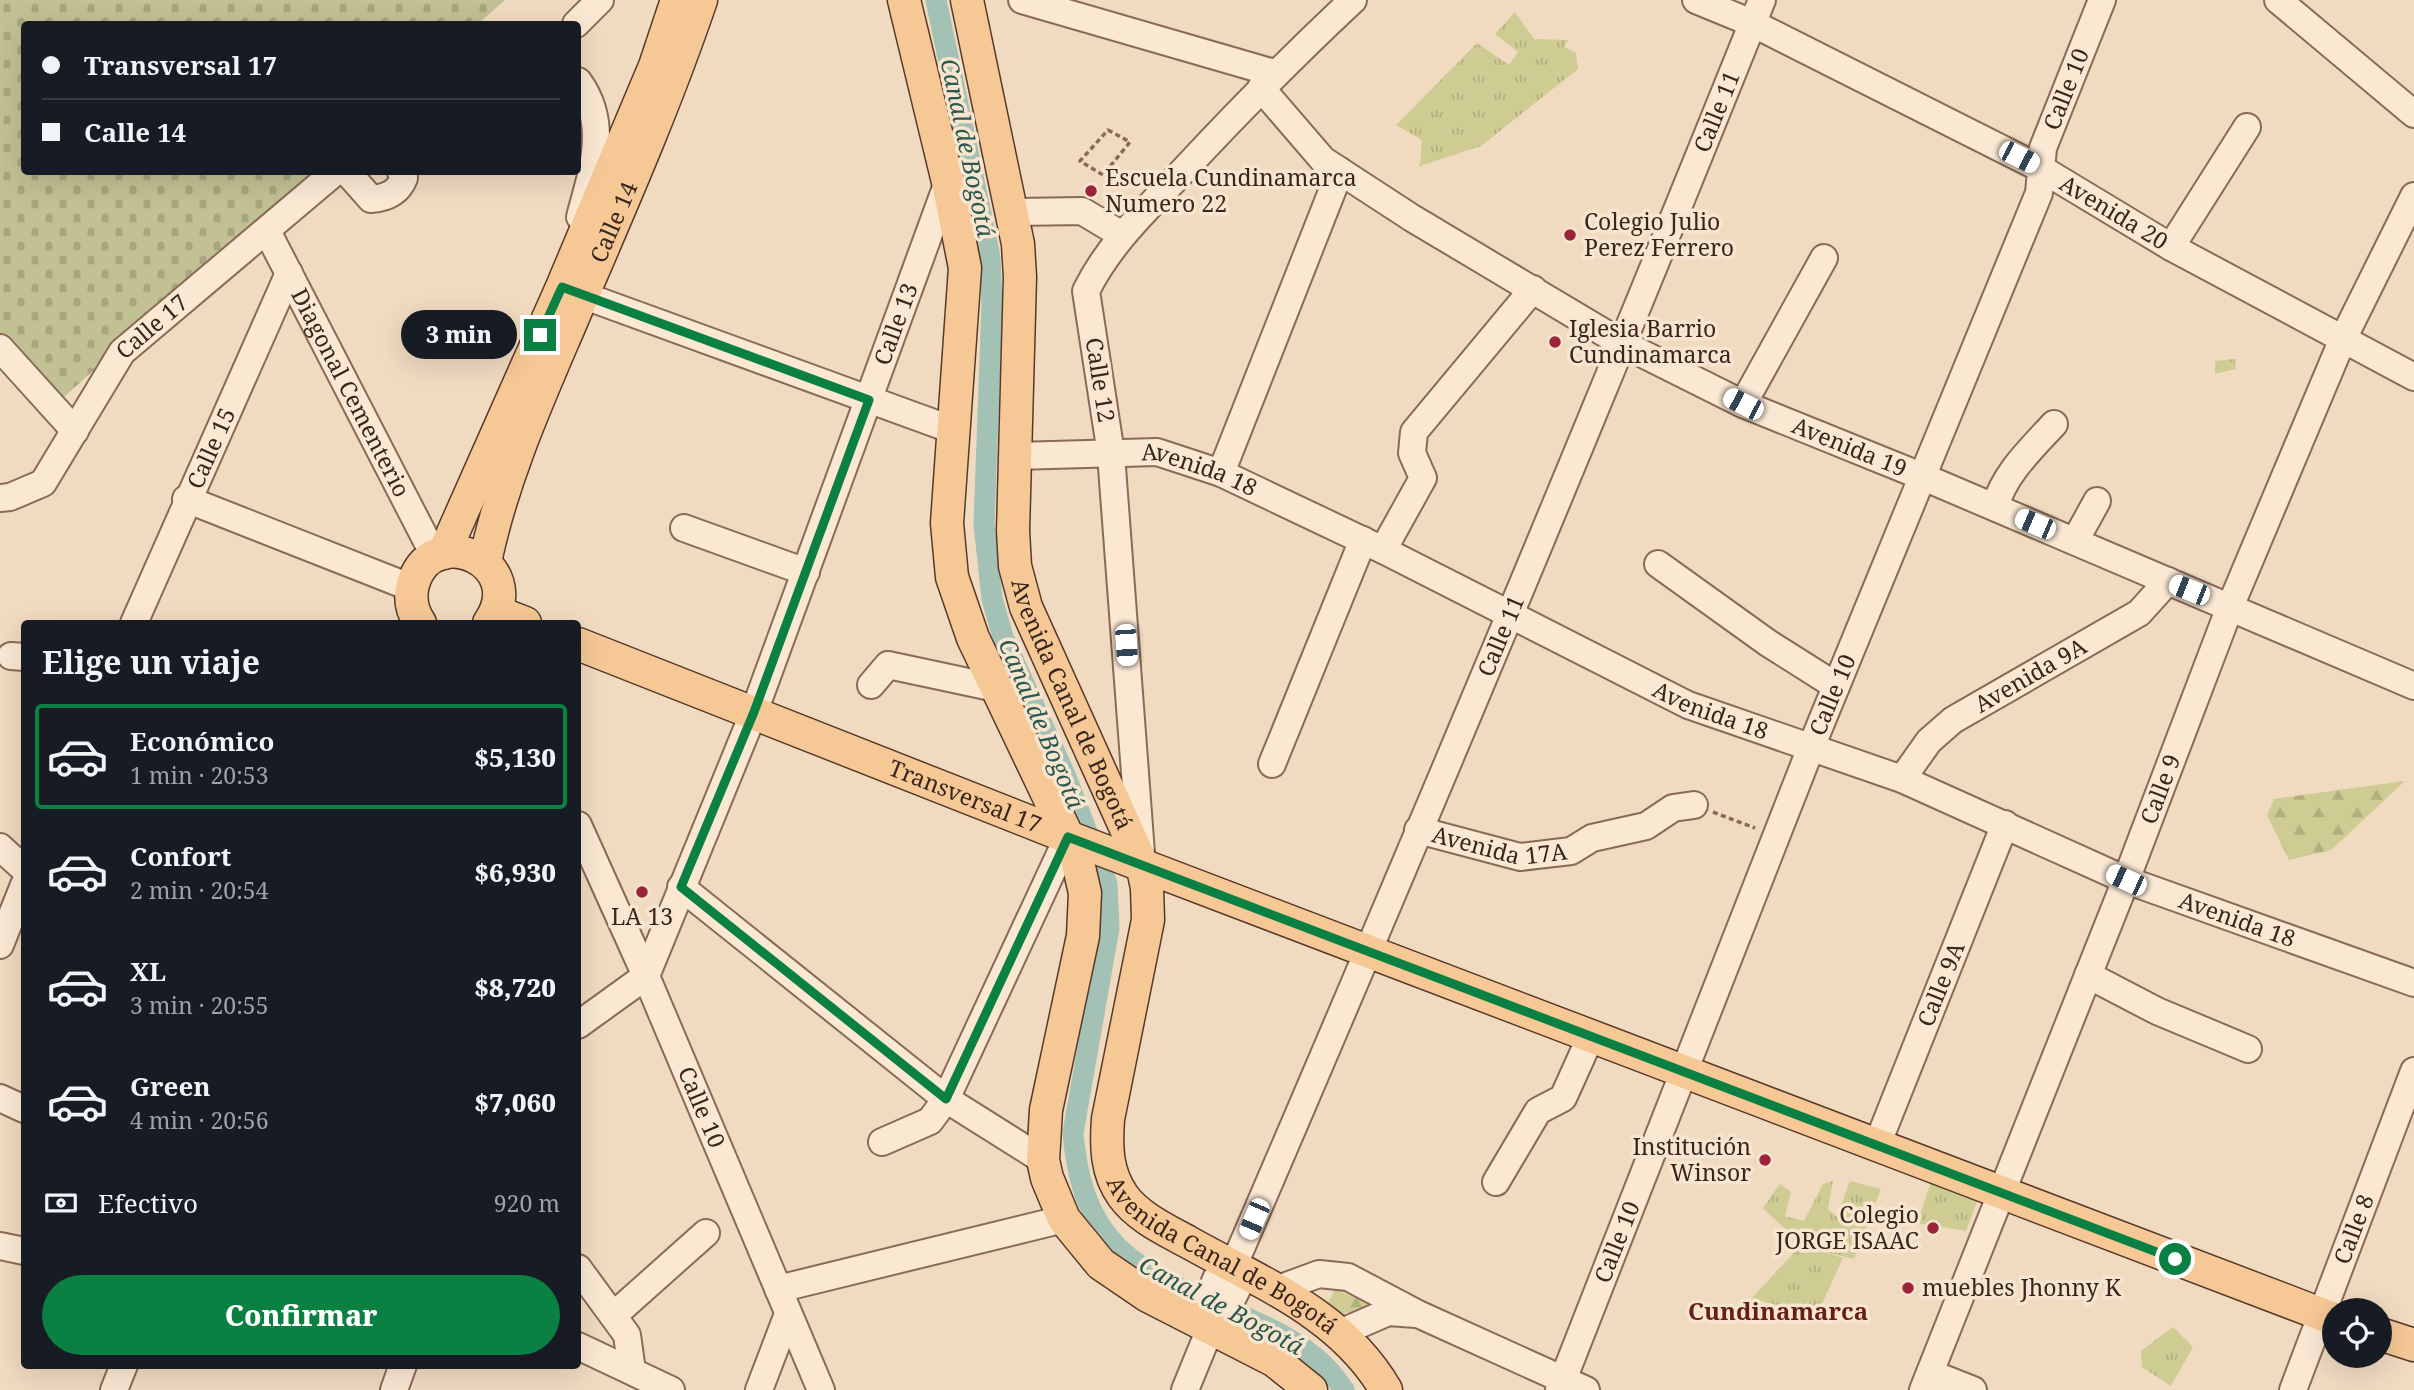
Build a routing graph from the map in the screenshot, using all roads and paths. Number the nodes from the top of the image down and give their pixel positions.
1 (600, 0) edge
2 (677, 0) edge
3 (701, 0) edge
4 (904, 0) edge
5 (968, 0) edge
6 (1022, 0) edge
7 (1353, 0) edge
8 (1696, 0) edge
9 (2102, 0) edge
10 (2278, 0) edge
11 (1757, 12) edge
12 (579, 21) edge
13 (1267, 80) junction
14 (581, 85) edge
15 (2414, 114) edge
16 (2247, 128) dead end
17 (1108, 130) joint
18 (2040, 168) junction
19 (1340, 172) junction
20 (331, 175) edge
21 (350, 175) edge
22 (402, 175) edge
23 (948, 182) junction
24 (2414, 196) edge
25 (1013, 212) junction
26 (267, 230) junction
27 (1122, 235) junction
28 (2171, 247) junction
29 (1824, 258) dead end
30 (289, 273) junction
31 (1534, 289) junction
32 (572, 291) junction
33 (2342, 341) junction
34 (1623, 344) junction
35 (0, 348) edge
36 (2414, 377) edge
37 (869, 400) junction
38 (1743, 404) junction
39 (2054, 424) dead end
40 (953, 430) junction
41 (75, 431) junction
42 (1111, 454) junction
43 (1015, 456) junction
44 (1221, 473) junction
45 (1921, 476) junction
46 (0, 498) edge
47 (186, 499) junction
48 (2097, 501) dead end
49 (1995, 507) junction
50 (684, 528) dead end
51 (2075, 541) junction
52 (1373, 545) junction
53 (440, 555) junction
54 (485, 562) junction
55 (1658, 564) dead end
56 (806, 572) junction
57 (2168, 581) junction
58 (412, 588) junction
59 (2230, 607) junction
60 (1508, 614) junction
61 (504, 619) edge
62 (135, 620) edge
63 (418, 620) edge
64 (581, 644) edge
65 (871, 685) dead end
66 (1836, 686) junction
67 (2414, 686) edge
68 (996, 688) junction
69 (754, 712) junction
70 (1812, 745) junction
71 (1272, 764) dead end
72 (1902, 779) junction
73 (1695, 805) joint
74 (2005, 824) junction
75 (1418, 830) junction
76 (581, 832) edge
77 (1777, 836) junction
78 (1076, 839) junction
79 (0, 847) edge
80 (1138, 862) junction
81 (21, 866) edge
82 (2126, 880) junction
83 (681, 887) junction
84 (21, 892) edge
85 (0, 945) edge
86 (1369, 951) junction
87 (2088, 975) junction
88 (646, 976) junction
89 (2414, 983) edge
90 (581, 1023) edge
91 (1591, 1036) junction
92 (2248, 1049) dead end
93 (2414, 1071) edge
94 (1685, 1072) junction
95 (0, 1098) edge
96 (946, 1099) junction
97 (21, 1108) edge
98 (882, 1142) dead end
99 (1877, 1145) junction
100 (1043, 1160) junction
101 (1496, 1182) dead end
102 (2002, 1193) junction
103 (1064, 1219) junction
104 (706, 1233) dead end
105 (0, 1245) edge
106 (21, 1250) edge
107 (581, 1272) edge
108 (1229, 1278) junction
109 (778, 1289) junction
110 (1278, 1289) junction
111 (2335, 1298) edge
112 (788, 1314) junction
113 (1418, 1314) junction
114 (614, 1315) junction
115 (2322, 1315) edge
116 (1212, 1319) junction
117 (2322, 1330) edge
118 (1340, 1333) junction
119 (2392, 1338) edge
120 (2414, 1345) edge
121 (581, 1347) edge
122 (122, 1369) edge
123 (402, 1369) edge
124 (632, 1371) junction
125 (1927, 1381) edge
126 (1569, 1387) edge
127 (114, 1390) edge
128 (394, 1390) edge
129 (671, 1390) edge
130 (759, 1390) edge
131 (821, 1390) edge
132 (1185, 1390) edge
133 (1311, 1390) edge
134 (1386, 1390) edge
135 (1973, 1390) edge
136 (2294, 1390) edge

1 - 12 street
2 - 32 main road, Calle 14
3 - 32 main road, Calle 14
4 - 23 main road
5 - 25 main road, Avenida Canal de Bogotá
6 - 13 street
7 - 13 street, Calle 12
8 - 11 street, Avenida 20
9 - 18 street, Calle 10
10 - 15 street
11 - 18 street, Avenida 20
11 - 34 street, Calle 11
13 - 19 street, Avenida 19
13 - 27 street, Calle 12
14 - 32 street
16 - 28 street
17 - 17 path
18 - 28 street, Avenida 20
18 - 45 street, Calle 10
19 - 31 street, Avenida 19
19 - 44 street
20 - 26 street, Calle 17
21 - 22 street
23 - 37 street, Calle 13
23 - 40 main road
24 - 33 street, Calle 9
25 - 27 street
25 - 43 main road, Avenida Canal de Bogotá
26 - 30 street, Diagonal Cementerio
26 - 41 street, Calle 17
27 - 42 street, Calle 12
28 - 33 street, Avenida 20
29 - 38 street
30 - 47 street, Calle 15
30 - 53 street, Diagonal Cementerio
31 - 34 street, Avenida 19
31 - 52 street
32 - 37 street
32 - 53 main road, Calle 14
32 - 54 main road, Calle 14
33 - 36 street, Avenida 20
33 - 59 street, Calle 9
34 - 38 street, Avenida 19
34 - 60 street, Calle 11
35 - 41 street
37 - 40 street
37 - 56 street, Calle 13
38 - 45 street, Avenida 19
39 - 49 street
40 - 68 main road
41 - 46 street, Calle 17
42 - 43 street, Avenida 18
42 - 44 street, Avenida 18
42 - 80 street, Calle 12
43 - 80 main road, Avenida Canal de Bogotá
44 - 52 street, Avenida 18
45 - 49 street, Avenida 19
45 - 66 street, Calle 10
47 - 58 street
47 - 62 street, Calle 15
48 - 51 street
49 - 51 street, Avenida 19
50 - 56 street
51 - 57 street, Avenida 19
52 - 60 street, Avenida 18
52 - 71 street
53 - 54 main road
53 - 58 main road, Calle 14
54 - 61 main road
55 - 66 street
56 - 69 street, Calle 13
57 - 59 street, Avenida 19
57 - 72 street, Avenida 9A
58 - 63 main road
59 - 67 street, Avenida 19
59 - 82 street, Calle 9
60 - 70 street, Avenida 18
60 - 75 street, Calle 11
64 - 69 main road, Transversal 17
65 - 68 street
66 - 70 street, Calle 10
68 - 78 main road
69 - 78 main road, Transversal 17
69 - 83 street, Calle 13
70 - 72 street, Avenida 18
70 - 77 street, Calle 10
72 - 74 street, Avenida 18
73 - 75 street, Avenida 17A
73 - 77 path
74 - 82 street, Avenida 18
74 - 99 street, Calle 9A
75 - 86 street, Calle 11
76 - 88 street, Calle 10
77 - 94 street, Calle 10
78 - 80 main road, Transversal 17
78 - 96 street
78 - 100 main road
79 - 81 street
80 - 86 main road, Transversal 17
80 - 108 main road, Avenida Canal de Bogotá
82 - 87 street, Calle 9
82 - 89 street, Avenida 18
83 - 88 street, Calle 13
83 - 96 street
84 - 85 street
86 - 91 main road, Transversal 17
86 - 108 street, Calle 11
87 - 92 street
87 - 102 street, Calle 9
88 - 90 street
88 - 109 street, Calle 10
91 - 94 main road, Transversal 17
91 - 101 street
93 - 111 street, Calle 8
94 - 99 main road, Transversal 17
94 - 126 street, Calle 10
95 - 97 street
96 - 98 street
96 - 100 street
99 - 102 main road, Transversal 17
100 - 103 main road
102 - 115 main road, Transversal 17
102 - 125 street, Calle 9
103 - 109 street
103 - 116 main road
104 - 114 street
105 - 106 street
107 - 114 street
108 - 110 main road, Avenida Canal de Bogotá
108 - 116 street, Calle 11
109 - 112 street, Calle 10
110 - 113 street
110 - 118 main road, Avenida Canal de Bogotá
112 - 130 street
112 - 131 street, Calle 10
113 - 118 street
113 - 126 street
114 - 124 street
116 - 132 street, Calle 11
116 - 133 main road
117 - 136 street, Calle 8
118 - 134 main road, Avenida Canal de Bogotá
119 - 120 main road
121 - 124 street
122 - 127 street
123 - 128 street
124 - 129 street
125 - 135 street

